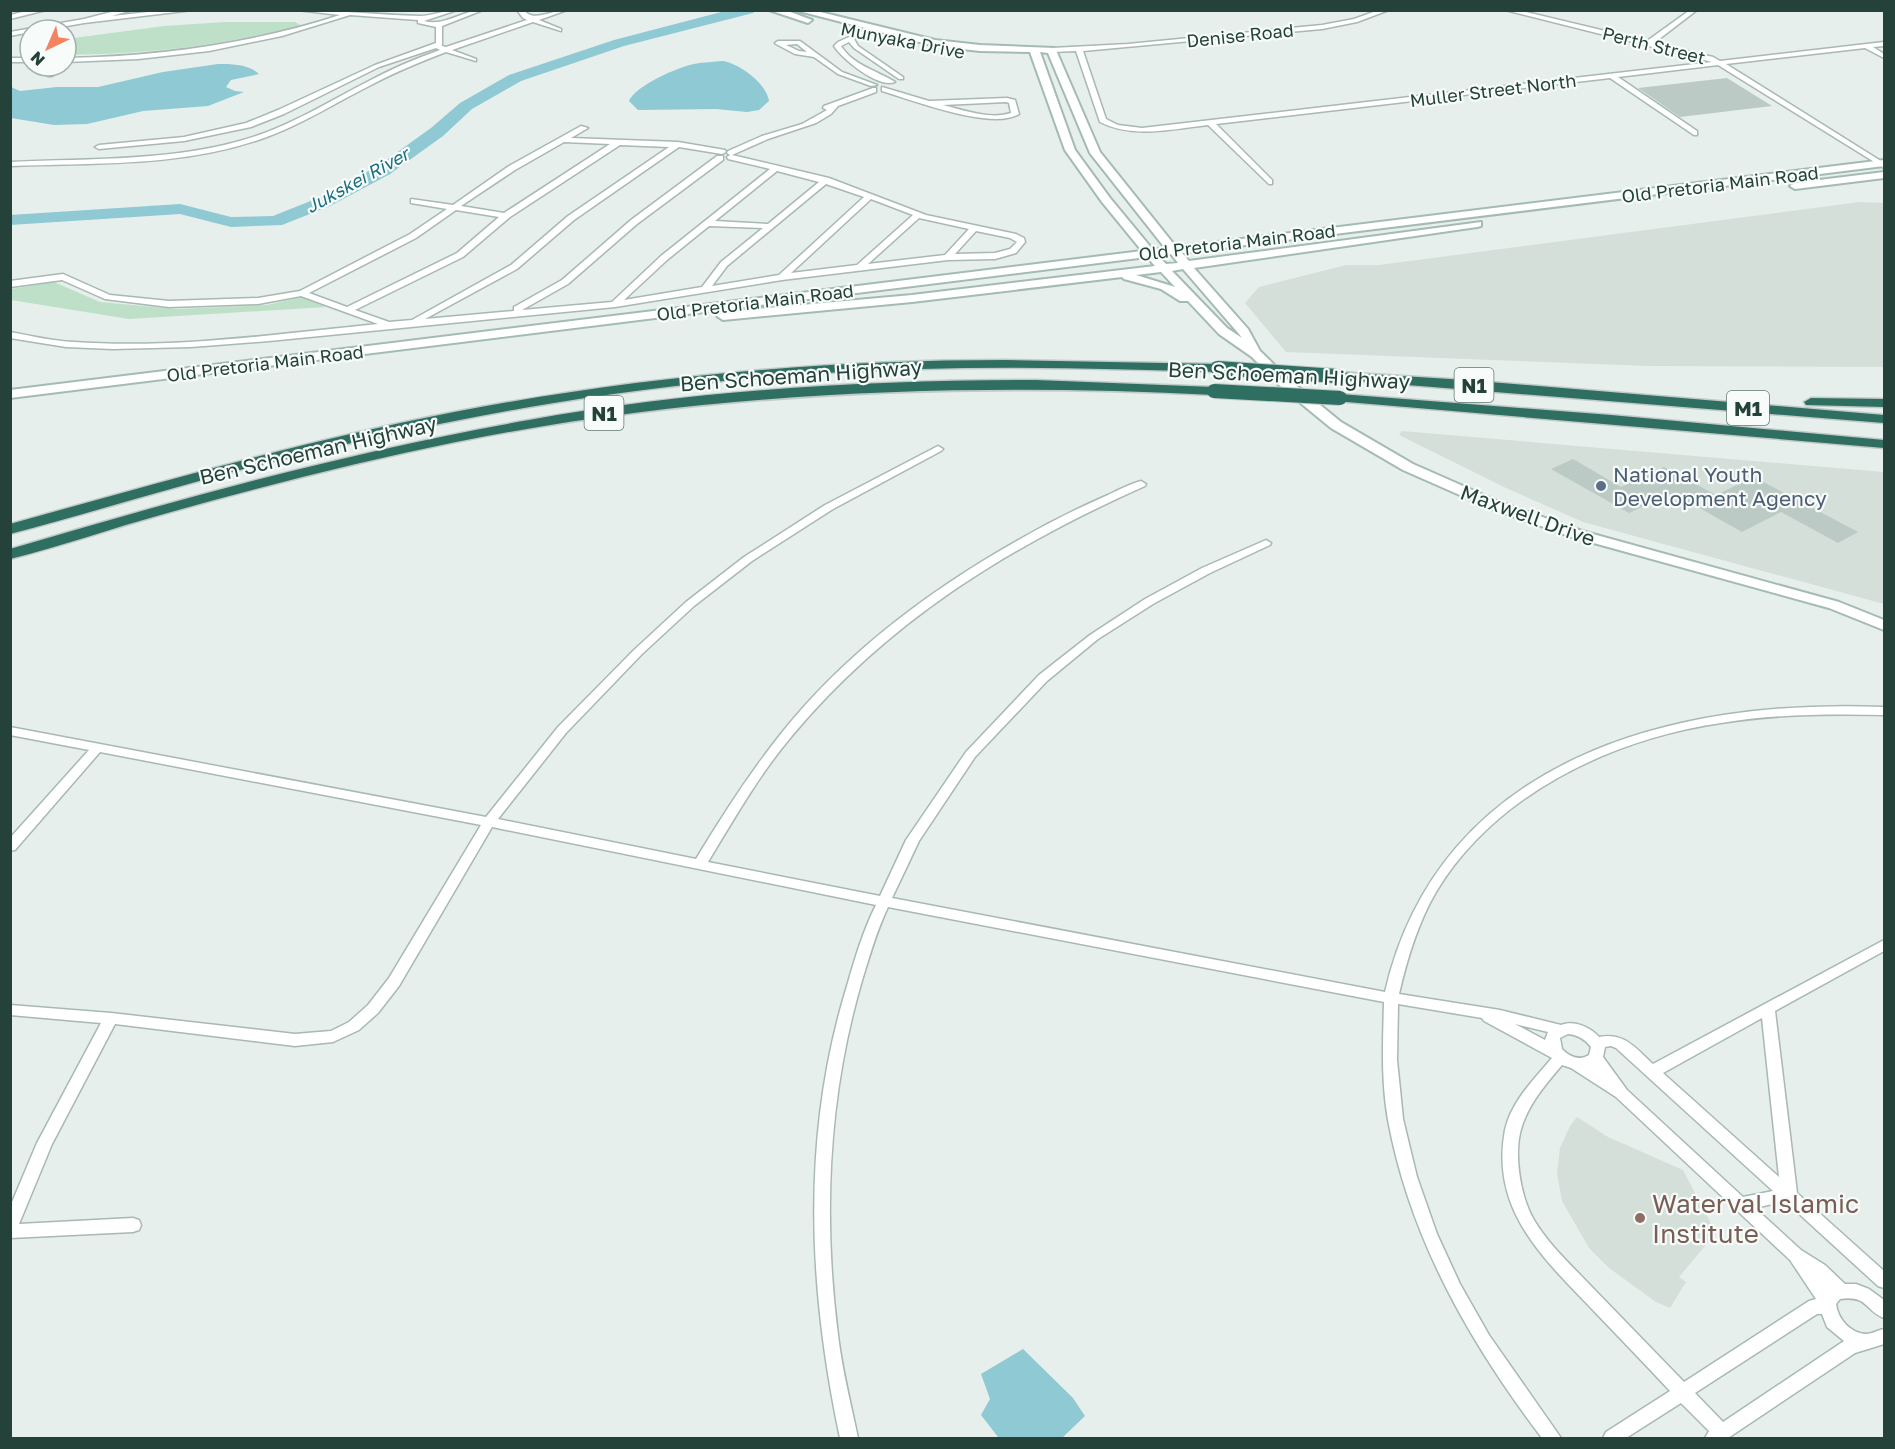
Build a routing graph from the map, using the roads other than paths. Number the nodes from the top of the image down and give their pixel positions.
1 (43, 10) edge
2 (129, 10) edge
3 (190, 10) edge
4 (300, 10) edge
5 (454, 10) edge
6 (480, 10) edge
7 (520, 10) edge
8 (564, 10) edge
9 (772, 10) edge
10 (799, 10) edge
11 (1386, 10) edge
12 (1508, 10) edge
13 (1694, 11) edge
14 (348, 14) junction
15 (441, 15) junction
16 (10, 17) edge
17 (422, 18) junction
18 (452, 19) junction
19 (533, 20) junction
20 (84, 21) junction
21 (78, 22) edge
22 (439, 25) junction
23 (871, 29) junction
24 (559, 30) dead end
25 (861, 34) junction
26 (850, 39) junction
27 (1649, 43) junction
28 (1884, 44) edge
29 (437, 45) junction
30 (1868, 46) junction
31 (446, 51) junction
32 (1080, 51) junction
33 (1053, 52) junction
34 (816, 55) dead end
35 (1030, 56) junction
36 (1884, 56) edge
37 (874, 59) junction
38 (78, 60) edge
39 (474, 60) dead end
40 (854, 63) junction
41 (1719, 63) junction
42 (1612, 76) junction
43 (887, 86) junction
44 (873, 88) junction
45 (928, 103) junction
46 (835, 106) junction
47 (1210, 122) junction
48 (584, 128) dead end
49 (788, 128) junction
50 (1694, 133) dead end
51 (559, 140) junction
52 (619, 142) junction
53 (678, 144) junction
54 (99, 147) dead end
55 (726, 155) junction
56 (10, 164) edge
57 (1884, 167) edge
58 (776, 168) junction
59 (826, 180) junction
60 (1269, 182) dead end
61 (1884, 182) edge
62 (1793, 186) junction
63 (870, 196) junction
64 (414, 201) dead end
65 (453, 207) junction
66 (918, 215) junction
67 (505, 216) junction
68 (706, 223) junction
69 (770, 226) junction
70 (1153, 226) junction
71 (974, 228) junction
72 (1133, 233) junction
73 (1252, 239) junction
74 (1173, 250) junction
75 (1150, 254) junction
76 (1255, 255) junction
77 (948, 257) junction
78 (1089, 261) junction
79 (1187, 264) junction
80 (1164, 267) junction
81 (858, 269) junction
82 (1108, 274) junction
83 (782, 277) junction
84 (10, 284) edge
85 (1204, 285) junction
86 (704, 290) junction
87 (302, 293) junction
88 (615, 304) junction
89 (348, 310) junction
90 (512, 312) junction
91 (1209, 316) junction
92 (410, 323) junction
93 (590, 324) junction
94 (388, 325) junction
95 (10, 335) edge
96 (1256, 354) junction
97 (10, 394) edge
98 (1611, 396) junction
99 (1884, 403) edge
100 (1611, 419) junction
101 (1884, 419) edge
102 (1884, 435) edge
103 (1884, 444) edge
104 (938, 449) dead end
105 (1141, 484) dead end
106 (10, 529) edge
107 (1266, 543) dead end
108 (10, 554) edge
109 (1834, 605) junction
110 (1884, 614) edge
111 (1884, 625) edge
112 (1884, 711) edge
113 (10, 731) edge
114 (97, 748) junction
115 (489, 822) junction
116 (10, 847) edge
117 (700, 864) junction
118 (881, 901) junction
119 (1884, 945) edge
120 (1391, 998) junction
121 (10, 1010) edge
122 (1768, 1010) junction
123 (1479, 1013) junction
124 (111, 1018) junction
125 (1560, 1030) junction
126 (1596, 1051) junction
127 (1558, 1055) junction
128 (1576, 1064) junction
129 (1652, 1072) junction
130 (1621, 1093) junction
131 (1789, 1194) junction
132 (1741, 1204) junction
133 (133, 1225) dead end
134 (10, 1229) edge
135 (1795, 1254) junction
136 (1881, 1278) edge
137 (1842, 1291) junction
138 (1859, 1292) junction
139 (1828, 1306) junction
140 (1884, 1311) edge
141 (1876, 1339) edge
142 (1681, 1393) junction
143 (1718, 1436) edge
144 (849, 1438) edge
145 (1552, 1438) edge
146 (1612, 1438) edge

1 - 16 street
2 - 20 street
3 - 20 street
4 - 14 street
5 - 15 street
6 - 18 street
7 - 19 street
8 - 19 street
9 - 25 main road, Munyaka Drive
10 - 23 main road, Munyaka Drive
11 - 32 street, Denise Road
12 - 27 street, Perth Street
13 - 27 street
14 - 17 street
14 - 38 street
15 - 17 street
15 - 18 street
17 - 22 street
18 - 22 street
19 - 24 street
19 - 31 street
20 - 21 street
22 - 29 street
23 - 25 street
23 - 35 main road, Munyaka Drive
25 - 26 street
25 - 35 main road, Munyaka Drive
26 - 37 street
26 - 40 street
27 - 41 street, Perth Street
28 - 30 street, Muller Street North
29 - 31 street
29 - 54 street
30 - 36 street
30 - 41 street, Muller Street North
31 - 39 street
31 - 56 street
32 - 33 street, Denise Road
32 - 47 street, Muller Street North
33 - 35 main road
33 - 70 main road, Maxwell Drive
34 - 44 street
35 - 72 main road, Maxwell Drive
37 - 40 street
37 - 43 street
40 - 43 street
41 - 42 street, Muller Street North
41 - 57 street, Perth Street
42 - 47 street, Muller Street North
42 - 50 street
43 - 44 street
43 - 45 street
44 - 46 street
45 - 45 street
46 - 49 street
46 - 49 street
47 - 60 street
48 - 51 street
49 - 55 street
51 - 52 street
51 - 65 street
52 - 53 street
52 - 67 street
53 - 55 street
53 - 92 street
55 - 58 street
55 - 90 street
57 - 62 main road, Old Pretoria Main Road
57 - 73 main road, Old Pretoria Main Road
58 - 59 street
58 - 68 street
59 - 63 street
59 - 69 street
61 - 62 main road
62 - 76 main road, Old Pretoria Main Road
63 - 66 street
63 - 83 street
64 - 65 street
65 - 67 street
65 - 87 street
66 - 71 street
66 - 81 street
67 - 89 street
68 - 69 street
68 - 88 street
69 - 86 street
70 - 73 main road
70 - 74 main road, Maxwell Drive
71 - 77 street
71 - 77 street
72 - 75 main road, Maxwell Drive
72 - 78 main road
73 - 74 main road, Old Pretoria Main Road
74 - 75 main road, Old Pretoria Main Road
74 - 79 main road, Maxwell Drive
75 - 78 main road, Old Pretoria Main Road
75 - 80 main road, Maxwell Drive
76 - 79 main road, Old Pretoria Main Road
76 - 85 main road
77 - 81 street
78 - 93 main road, Old Pretoria Main Road
79 - 80 main road, Old Pretoria Main Road
79 - 85 main road, Maxwell Drive
80 - 82 main road, Old Pretoria Main Road
80 - 91 main road, Maxwell Drive
81 - 83 street
82 - 91 main road
82 - 93 main road, Old Pretoria Main Road
83 - 86 street
84 - 87 street
85 - 96 main road, Maxwell Drive
86 - 88 street
87 - 89 street
88 - 90 street
89 - 94 street
90 - 92 street
91 - 96 main road, Maxwell Drive
92 - 94 street
93 - 97 main road, Old Pretoria Main Road
94 - 95 street
96 - 109 main road, Maxwell Drive
98 - 99 highway
98 - 101 highway, M1
98 - 106 highway, Ben Schoeman Highway / N1, bridge
100 - 102 highway, M1
100 - 103 highway
100 - 108 highway, Ben Schoeman Highway / N1, bridge
104 - 115 street
105 - 117 street
107 - 118 street
109 - 110 main road, Maxwell Drive
109 - 111 main road, Maxwell Drive
112 - 120 street
113 - 114 street
114 - 115 street
114 - 116 street
115 - 117 street
115 - 124 street
117 - 118 street
118 - 120 street
118 - 144 street
119 - 122 street
120 - 123 street
120 - 145 street
121 - 124 street
122 - 129 street
122 - 131 street
123 - 125 street
123 - 127 street
124 - 134 street
125 - 126 street
125 - 127 street
126 - 128 street
126 - 129 street
126 - 130 street
127 - 128 street
127 - 142 street
128 - 130 street
129 - 131 street
130 - 132 street
131 - 132 street
131 - 136 street
132 - 135 street
133 - 134 street
135 - 137 street
135 - 139 street
136 - 138 street
137 - 138 street
137 - 139 street
138 - 140 street
139 - 141 street
139 - 142 street
141 - 143 street
142 - 143 street
142 - 146 street

